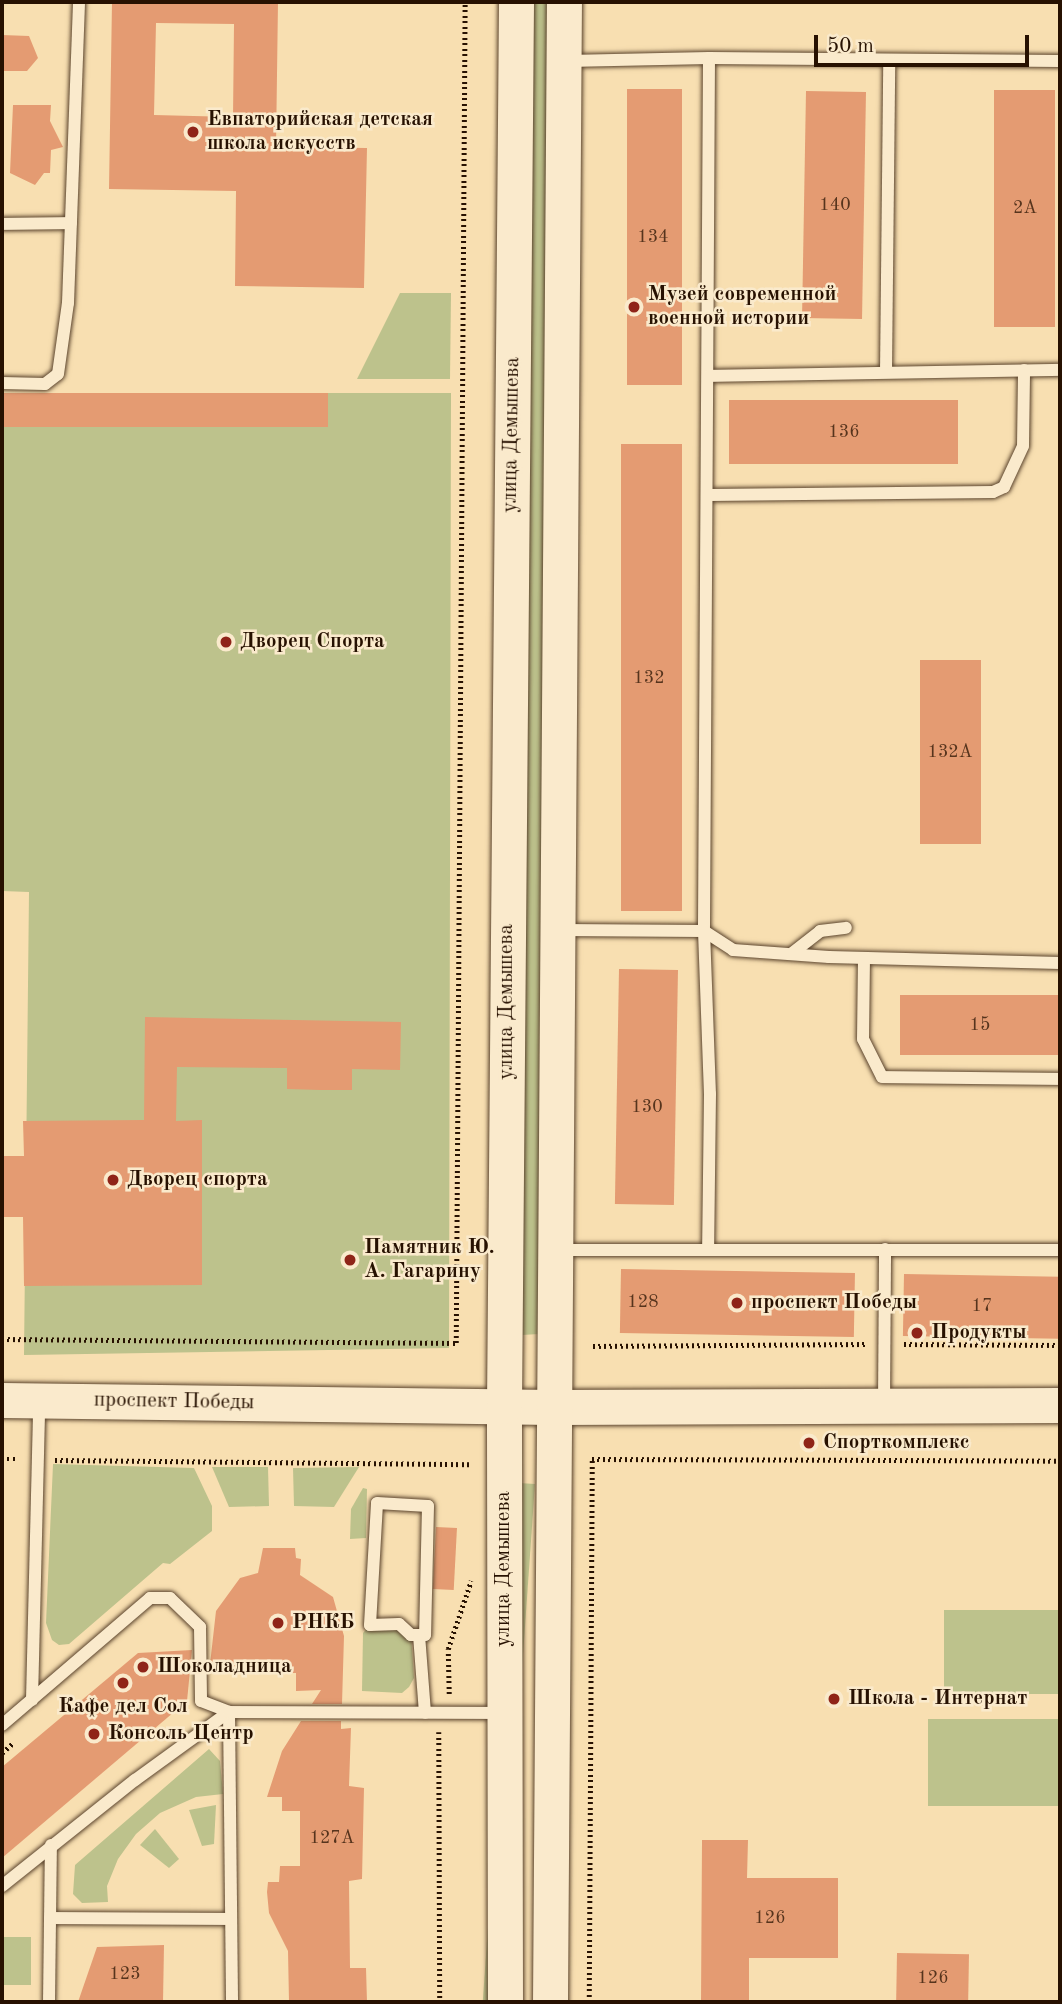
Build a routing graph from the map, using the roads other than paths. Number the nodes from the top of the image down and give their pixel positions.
1 (79, 2) edge
2 (516, 2) edge
3 (564, 2) edge
4 (709, 58) junction
5 (888, 60) junction
6 (564, 61) junction
7 (1060, 61) edge
8 (71, 223) junction
9 (2, 224) edge
10 (1024, 370) junction
11 (1060, 370) edge
12 (886, 372) junction
13 (709, 376) junction
14 (2, 383) edge
15 (709, 495) junction
16 (846, 928) dead end
17 (557, 930) junction
18 (704, 932) junction
19 (790, 954) junction
20 (864, 958) junction
21 (1060, 963) edge
22 (1060, 1079) edge
23 (708, 1248) junction
24 (886, 1249) junction
25 (554, 1250) junction
26 (1060, 1250) edge
27 (2, 1400) edge
28 (39, 1400) junction
29 (1060, 1405) edge
30 (505, 1406) junction
31 (884, 1406) junction
32 (553, 1407) junction
33 (419, 1635) junction
34 (32, 1700) junction
35 (229, 1712) junction
36 (425, 1713) junction
37 (504, 1713) junction
38 (2, 1726) edge
39 (51, 1845) junction
40 (2, 1886) edge
41 (50, 1918) junction
42 (231, 1919) junction
43 (49, 2002) edge
44 (232, 2002) edge
45 (505, 2002) edge
46 (550, 2002) edge

1 - 8 lane
2 - 30 street, улица Демышева
3 - 6 street
4 - 5 lane
4 - 6 lane
4 - 13 lane
5 - 7 lane
5 - 12 lane
6 - 17 street
8 - 9 lane
8 - 14 lane
10 - 11 lane
10 - 12 lane
10 - 15 lane
12 - 13 lane
13 - 15 lane
15 - 18 lane
16 - 19 lane
17 - 18 lane
17 - 25 street
18 - 19 lane
18 - 23 lane
19 - 20 lane
20 - 21 lane
20 - 22 lane
23 - 24 lane
23 - 25 lane
24 - 26 lane
24 - 31 lane
25 - 32 street
27 - 28 street, проспект Победы
28 - 30 street, проспект Победы
28 - 34 lane
29 - 31 street, проспект Победы
30 - 32 street, проспект Победы
30 - 37 street, улица Демышева
31 - 32 street, проспект Победы
32 - 46 street
33 - 33 lane
33 - 36 lane
34 - 35 lane
34 - 38 lane
35 - 36 lane
35 - 39 lane
35 - 42 lane
36 - 37 lane
37 - 45 street, улица Демышева
39 - 40 lane
39 - 41 lane
41 - 42 lane
41 - 43 lane
42 - 44 lane

